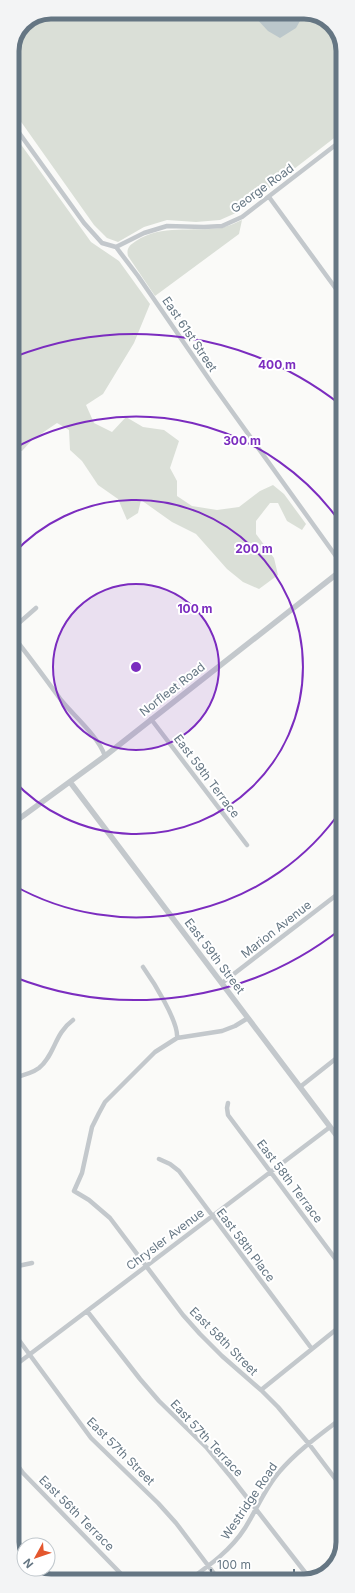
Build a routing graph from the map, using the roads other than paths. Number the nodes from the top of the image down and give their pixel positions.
1 (19, 133) edge
2 (336, 145) edge
3 (269, 197) junction
4 (116, 247) junction
5 (336, 289) edge
6 (336, 558) edge
7 (336, 574) edge
8 (36, 608) dead end
9 (19, 623) edge
10 (19, 644) edge
11 (151, 719) junction
12 (105, 756) junction
13 (70, 782) junction
14 (19, 819) edge
15 (247, 845) dead end
16 (336, 895) edge
17 (143, 967) dead end
18 (222, 983) junction
19 (248, 1018) junction
20 (73, 1020) dead end
21 (177, 1038) junction
22 (336, 1059) edge
23 (19, 1076) edge
24 (300, 1087) junction
25 (228, 1103) dead end
26 (330, 1127) junction
27 (336, 1135) edge
28 (159, 1159) dead end
29 (271, 1172) junction
30 (212, 1216) junction
31 (336, 1260) edge
32 (32, 1263) dead end
33 (19, 1266) edge
34 (146, 1266) junction
35 (87, 1311) junction
36 (336, 1330) edge
37 (19, 1341) edge
38 (312, 1349) junction
39 (29, 1355) junction
40 (19, 1362) edge
41 (261, 1390) junction
42 (336, 1423) edge
43 (309, 1444) junction
44 (19, 1467) edge
45 (336, 1480) edge
46 (256, 1509) junction
47 (208, 1566) junction
48 (121, 1574) edge
49 (197, 1574) edge
50 (214, 1574) edge
51 (306, 1574) edge

1 - 4 street, East 61st Street
2 - 3 street, George Road
3 - 4 street, George Road
3 - 5 street
4 - 6 street, East 61st Street
7 - 11 street, Norfleet Road
8 - 9 street
10 - 12 street
11 - 12 street, Norfleet Road
11 - 15 street, East 59th Terrace
12 - 13 street, Norfleet Road
13 - 14 street, Norfleet Road
13 - 18 street, East 59th Street
16 - 18 street, Marion Avenue
17 - 21 street
18 - 19 street, East 59th Street
19 - 21 street
19 - 24 street, East 59th Street
20 - 23 street
21 - 34 street, East 58th Street
22 - 24 street
24 - 26 street, East 59th Street
25 - 29 street, East 58th Terrace
26 - 27 street, East 59th Street
26 - 29 street, Chrysler Avenue
28 - 30 street, East 58th Place
29 - 30 street, Chrysler Avenue
29 - 31 street, East 58th Terrace
30 - 34 street, Chrysler Avenue
30 - 38 street, East 58th Place
32 - 33 street
34 - 35 street, Chrysler Avenue
34 - 41 street, East 58th Street
35 - 39 street, Chrysler Avenue
35 - 46 street, East 57th Terrace
36 - 38 street
37 - 39 street, East 57th Street
38 - 41 street
39 - 40 street, Chrysler Avenue
39 - 47 street, East 57th Street
41 - 43 street, East 58th Street
42 - 43 street, Westridge Road
43 - 45 street, East 58th Street
43 - 46 street, Westridge Road
44 - 48 street, East 56th Terrace
46 - 47 street, Westridge Road
46 - 51 street, East 57th Terrace
47 - 49 street, Westridge Road
47 - 50 street, East 57th Street

